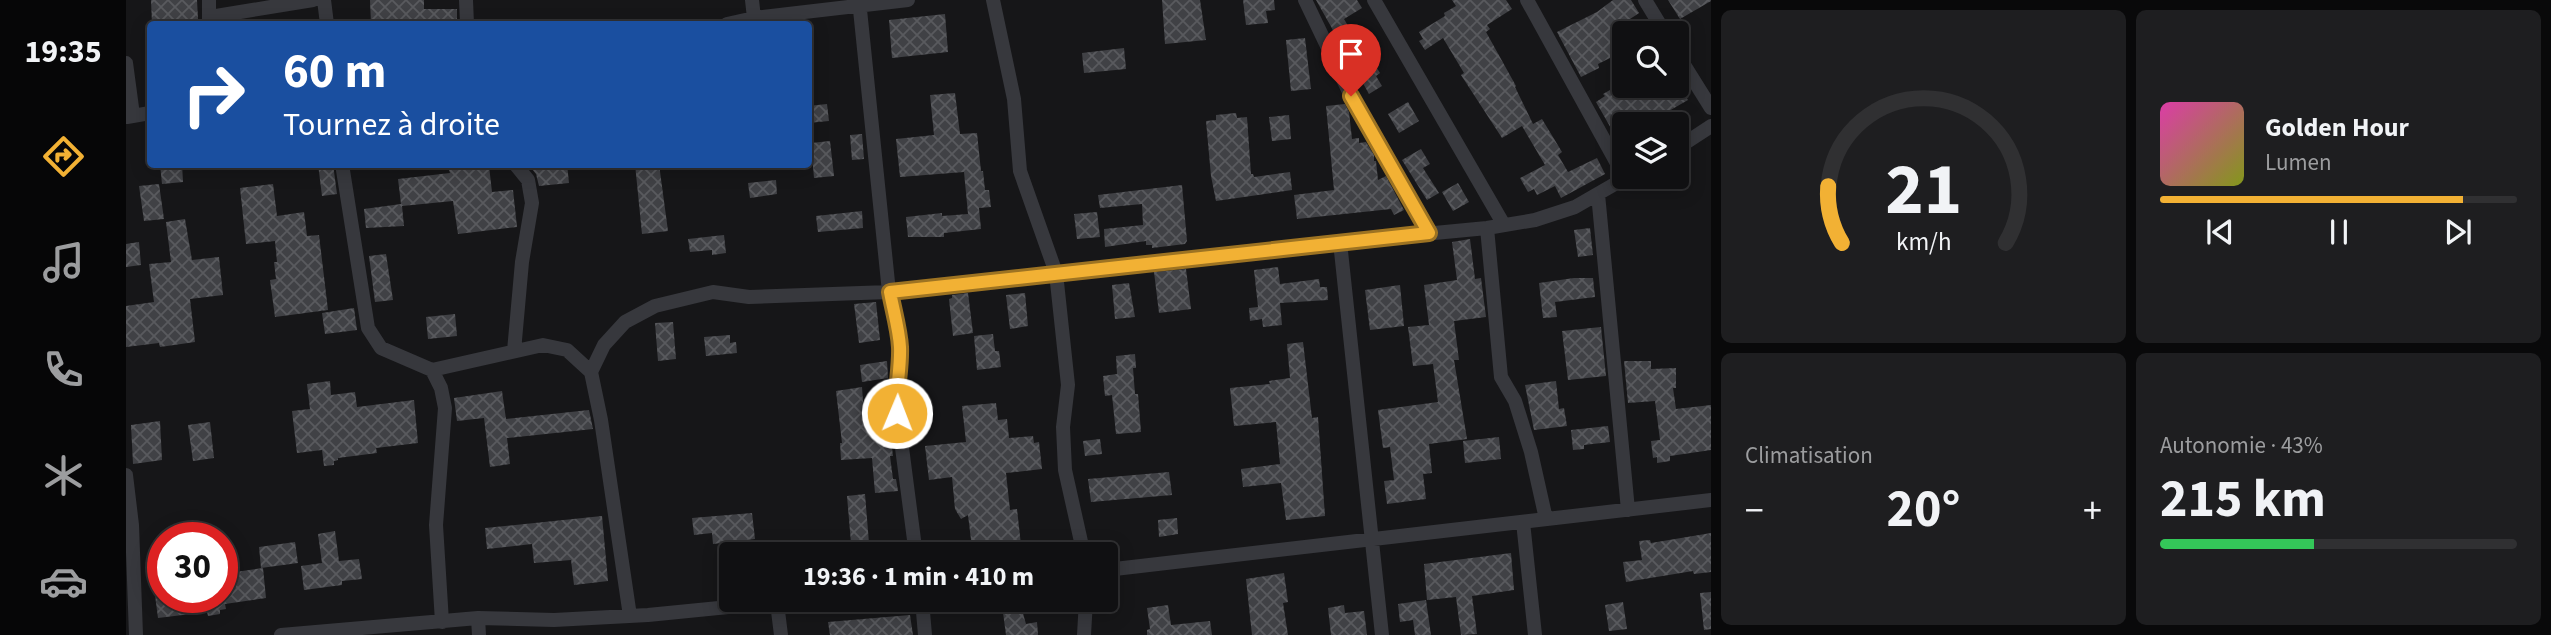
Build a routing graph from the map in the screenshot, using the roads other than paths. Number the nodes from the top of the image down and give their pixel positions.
1 (209, 0) edge
2 (313, 0) edge
3 (324, 0) edge
4 (466, 0) edge
5 (752, 0) edge
6 (908, 0) edge
7 (993, 0) edge
8 (1305, 0) edge
9 (1374, 0) edge
10 (1527, 0) edge
11 (1645, 0) edge
12 (859, 2) edge
13 (754, 18) junction
14 (210, 20) edge
15 (327, 21) edge
16 (467, 21) edge
17 (740, 21) edge
18 (1658, 21) edge
19 (126, 63) edge
20 (1689, 73) edge
21 (1711, 108) edge
22 (130, 116) edge
23 (1711, 126) edge
24 (1689, 140) edge
25 (1612, 154) edge
26 (343, 168) edge
27 (518, 168) edge
28 (1612, 185) edge
29 (1598, 194) junction
30 (1504, 225) junction
31 (1487, 228) junction
32 (1429, 233) junction
33 (1340, 242) junction
34 (1056, 273) junction
35 (890, 292) junction
36 (513, 351) junction
37 (432, 370) junction
38 (591, 372) junction
39 (126, 475) edge
40 (1711, 500) edge
41 (1628, 510) junction
42 (1546, 519) junction
43 (1523, 522) junction
44 (129, 525) edge
45 (1371, 540) junction
46 (914, 542) edge
47 (1081, 542) edge
48 (1118, 569) edge
49 (719, 608) edge
50 (778, 612) edge
51 (923, 612) edge
52 (1085, 612) edge
53 (630, 616) junction
54 (478, 618) junction
55 (442, 622) junction
56 (136, 635) edge
57 (281, 635) edge
58 (479, 635) edge
59 (781, 635) edge
60 (925, 635) edge
61 (1084, 635) edge
62 (1382, 635) edge
63 (1535, 635) edge

1 - 14 street
2 - 14 street
3 - 15 street
4 - 16 street
5 - 13 street
6 - 12 street
7 - 34 street
8 - 32 street
9 - 30 street
10 - 25 street
11 - 18 street
12 - 13 street
12 - 35 street
13 - 17 street
19 - 22 street
20 - 21 street
23 - 24 street
26 - 37 street
27 - 36 street
28 - 29 street
29 - 30 street
29 - 41 street
30 - 31 street
31 - 32 street
31 - 42 street
32 - 33 street
33 - 34 street
33 - 45 street
34 - 35 street
34 - 47 street
35 - 38 street
35 - 46 street
36 - 37 street
36 - 38 street
37 - 55 street
38 - 53 street
39 - 44 street
40 - 41 street
41 - 42 street
42 - 43 street
43 - 45 street
43 - 63 street
44 - 56 street
45 - 48 street
45 - 62 street
49 - 53 street
50 - 59 street
51 - 60 street
52 - 61 street
53 - 54 street
54 - 55 street
54 - 58 street
55 - 57 street

